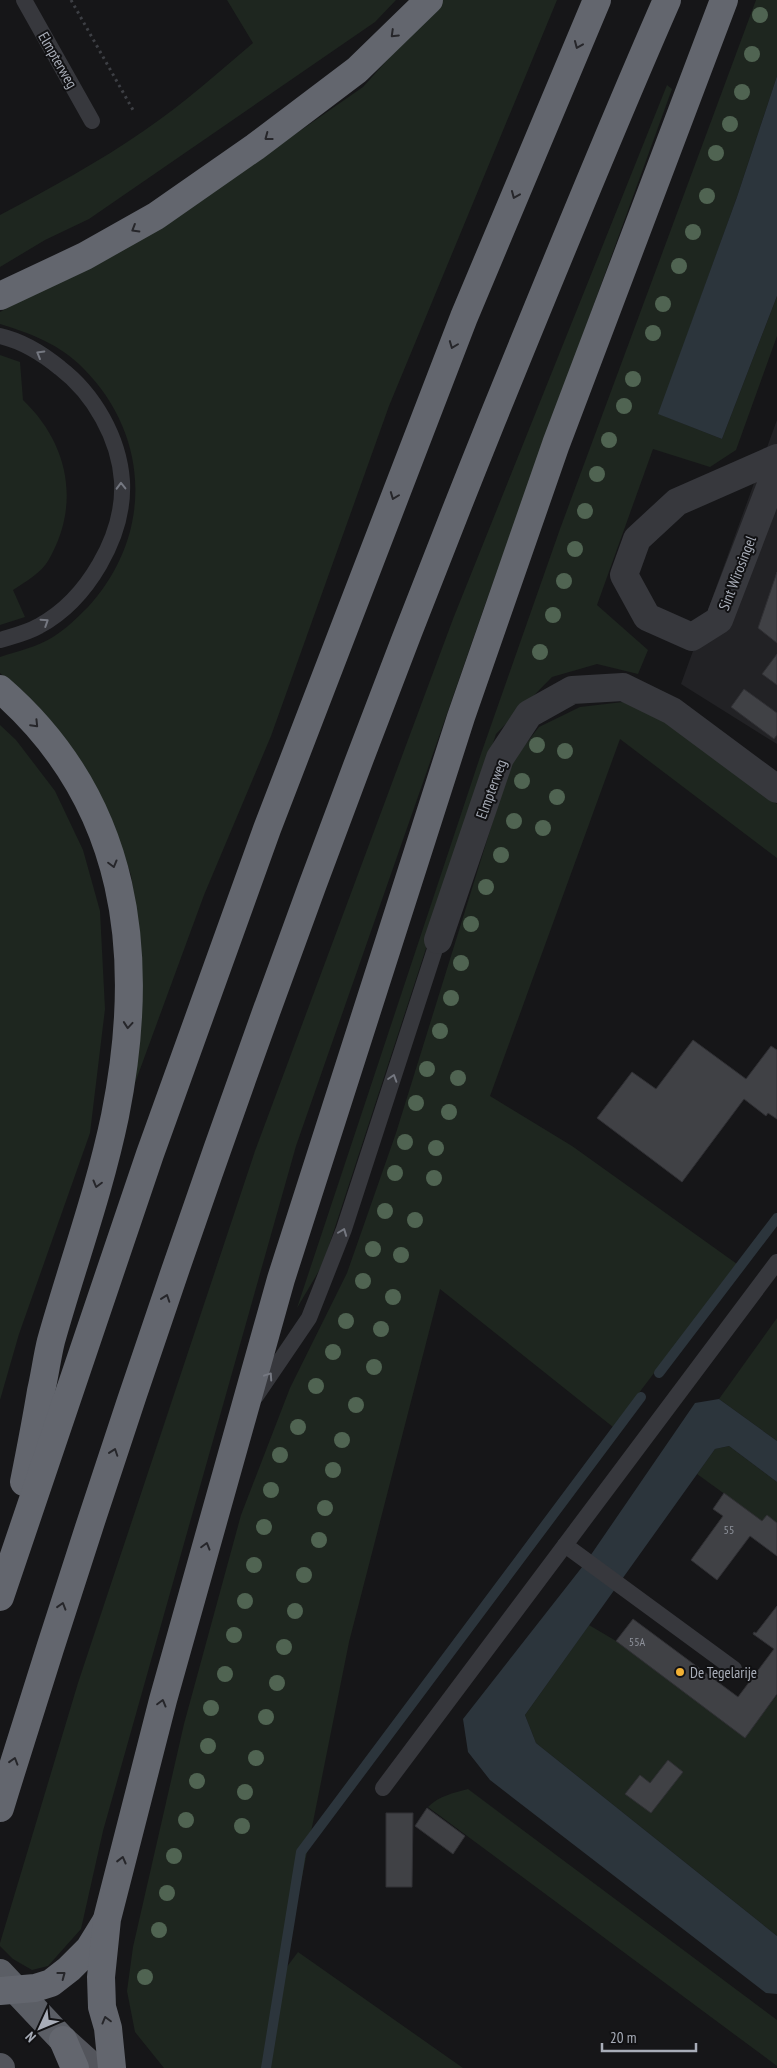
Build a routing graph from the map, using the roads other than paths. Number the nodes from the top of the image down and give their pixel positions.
1 (24, 0) edge
2 (429, 0) edge
3 (597, 0) edge
4 (667, 0) edge
5 (724, 0) edge
6 (92, 121) dead end
7 (0, 296) edge
8 (0, 336) edge
9 (777, 458) edge
10 (777, 469) edge
11 (0, 640) edge
12 (0, 689) edge
13 (777, 789) edge
14 (438, 940) joint
15 (777, 1262) edge
16 (242, 1416) junction
17 (565, 1545) junction
18 (2, 1590) edge
19 (734, 1669) dead end
20 (383, 1788) dead end
21 (0, 1808) edge
22 (107, 1920) junction
23 (6, 1985) edge
24 (63, 2040) junction
25 (76, 2068) edge
26 (94, 2068) edge
27 (112, 2068) edge

1 - 6 lane, Elmpterweg
2 -> 7 highway
3 -> 18 highway
21 -> 4 highway
5 - 16 highway
11 -> 8 lane
9 - 10 street, Sint Wirosingel
12 -> 18 highway
13 - 14 street, Elmpterweg
16 -> 14 lane
15 - 17 lane
22 -> 16 highway
17 - 19 lane
17 - 20 lane
23 -> 22 highway
27 -> 22 highway
23 - 24 highway
24 - 25 highway
24 - 26 main road

